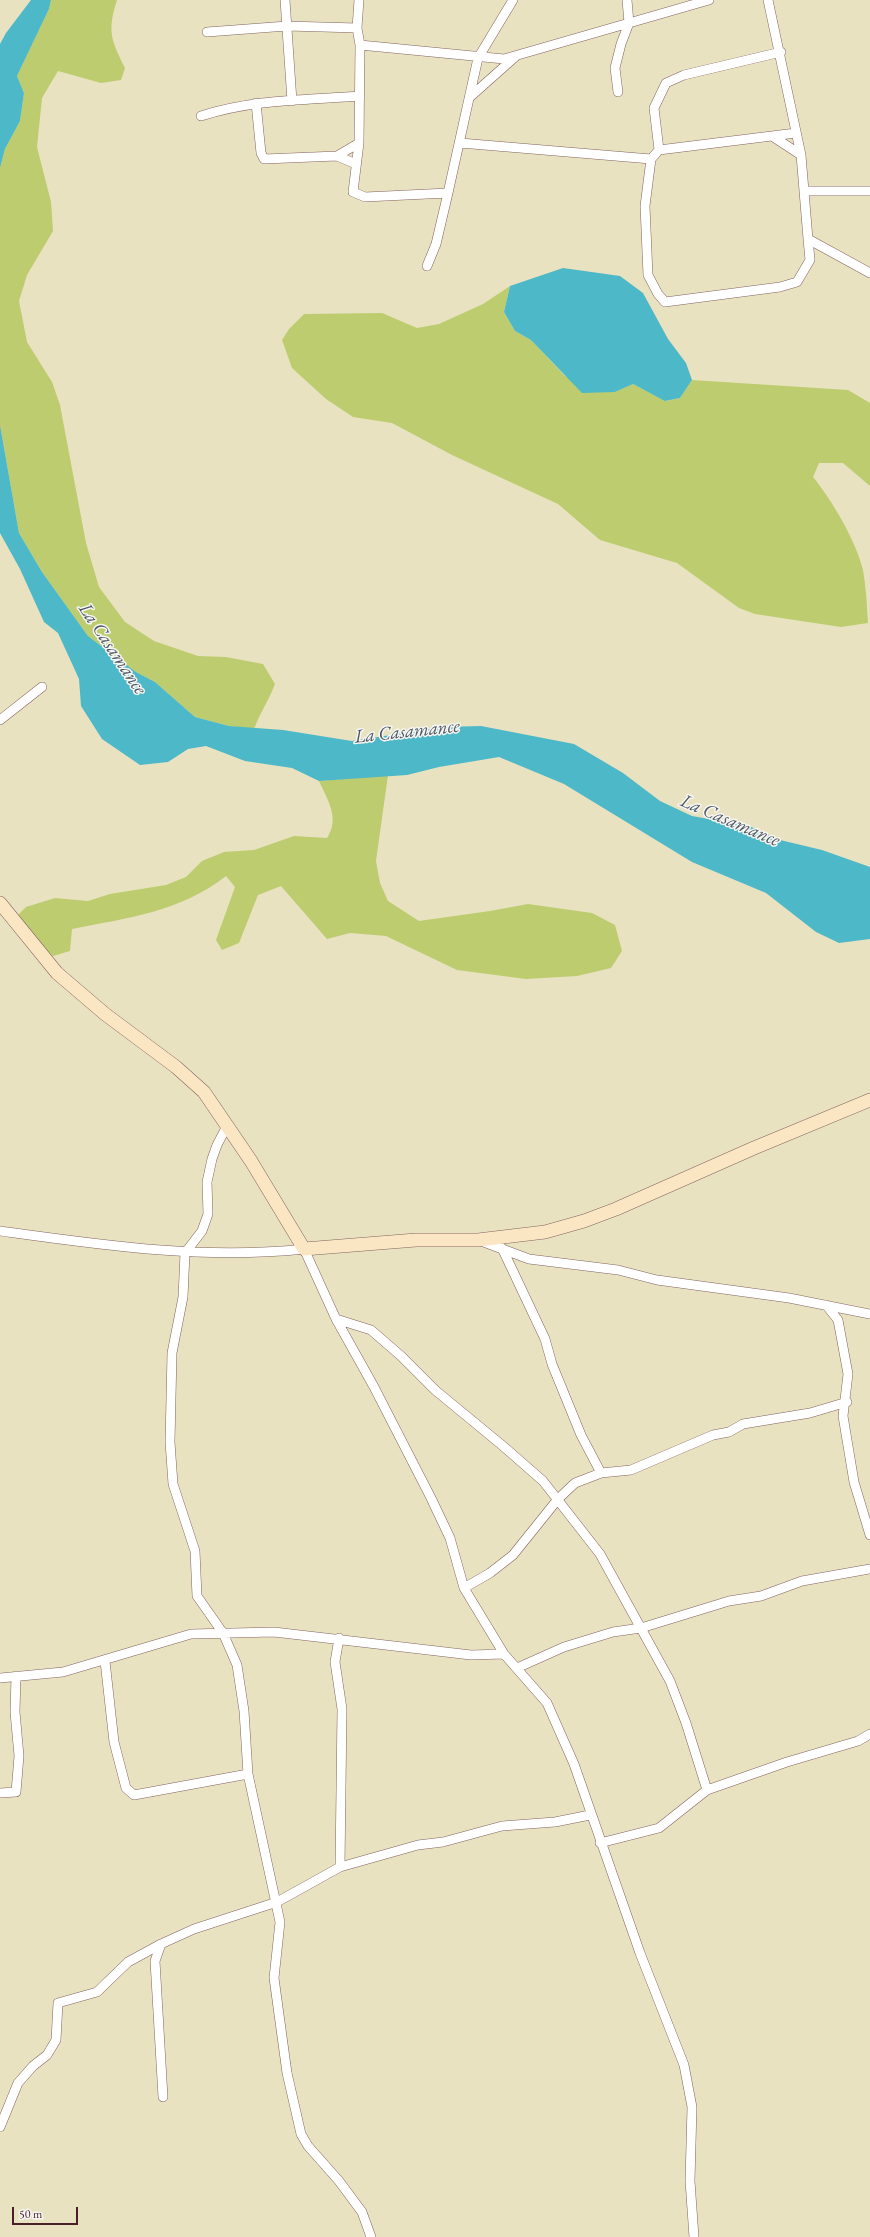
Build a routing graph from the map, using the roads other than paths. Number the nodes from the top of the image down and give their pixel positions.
1 (285, 0) edge
2 (359, 0) edge
3 (512, 0) edge
4 (627, 0) edge
5 (709, 0) edge
6 (768, 0) edge
7 (629, 23) junction
8 (287, 26) junction
9 (358, 28) junction
10 (207, 32) dead end
11 (360, 45) junction
12 (781, 52) junction
13 (515, 57) junction
14 (478, 58) junction
15 (618, 92) dead end
16 (360, 96) junction
17 (470, 97) junction
18 (292, 101) junction
19 (256, 103) junction
20 (201, 116) dead end
21 (796, 133) junction
22 (772, 136) junction
23 (359, 143) junction
24 (460, 143) junction
25 (659, 150) junction
26 (801, 155) junction
27 (337, 156) junction
28 (651, 159) junction
29 (356, 164) junction
30 (804, 191) junction
31 (870, 191) edge
32 (448, 193) junction
33 (808, 239) junction
34 (427, 266) dead end
35 (870, 273) edge
36 (42, 687) dead end
37 (0, 720) edge
38 (0, 903) edge
39 (870, 1100) edge
40 (227, 1126) junction
41 (0, 1231) edge
42 (478, 1240) junction
43 (502, 1248) junction
44 (304, 1249) junction
45 (185, 1253) junction
46 (826, 1305) junction
47 (870, 1314) edge
48 (336, 1319) junction
49 (846, 1402) junction
50 (601, 1473) junction
51 (558, 1499) junction
52 (870, 1535) edge
53 (870, 1569) edge
54 (464, 1588) junction
55 (641, 1628) junction
56 (223, 1633) junction
57 (339, 1638) junction
58 (504, 1654) junction
59 (105, 1661) junction
60 (518, 1668) junction
61 (16, 1676) junction
62 (0, 1678) edge
63 (870, 1734) edge
64 (248, 1774) junction
65 (707, 1790) junction
66 (0, 1793) edge
67 (590, 1815) junction
68 (600, 1843) junction
69 (340, 1867) junction
70 (277, 1902) junction
71 (161, 1944) junction
72 (163, 2097) dead end
73 (0, 2127) edge
74 (371, 2237) edge
75 (694, 2237) edge

1 - 8 street
2 - 9 street
3 - 14 street
4 - 7 street
5 - 7 street
6 - 12 street
7 - 13 street
7 - 15 street
8 - 9 street
8 - 10 street
8 - 18 street
9 - 11 street
11 - 14 street
11 - 16 street
12 - 21 street
12 - 25 street
13 - 14 street
13 - 17 street
14 - 17 street
16 - 18 street
16 - 23 street
17 - 24 street
18 - 19 street
19 - 20 street
19 - 27 street
21 - 22 street
21 - 26 street
22 - 25 street
22 - 26 street
23 - 27 street
23 - 29 street
24 - 28 street
24 - 32 street
25 - 28 street
26 - 30 street
27 - 29 street
28 - 33 street
29 - 32 street
30 - 31 street
30 - 33 street
32 - 34 street
33 - 35 street
36 - 37 street
38 - 40 street
39 - 42 street
40 - 44 street
40 - 45 street
41 - 45 street
42 - 43 street
42 - 44 street
43 - 46 street
43 - 50 street
44 - 45 street
44 - 48 street
45 - 56 street
46 - 47 street
46 - 49 street
48 - 51 street
48 - 54 street
49 - 50 street
49 - 52 street
50 - 51 street
51 - 54 street
51 - 55 street
53 - 55 street
54 - 58 street
55 - 60 street
55 - 65 street
56 - 57 street
56 - 59 street
56 - 64 street
57 - 58 street
57 - 69 street
58 - 60 street
59 - 61 street
59 - 64 street
60 - 67 street
61 - 62 street
61 - 66 street
63 - 65 street
64 - 70 street
65 - 68 street
67 - 68 street
67 - 69 street
68 - 75 street
69 - 70 street
70 - 71 street
70 - 74 street
71 - 72 street
71 - 73 street

